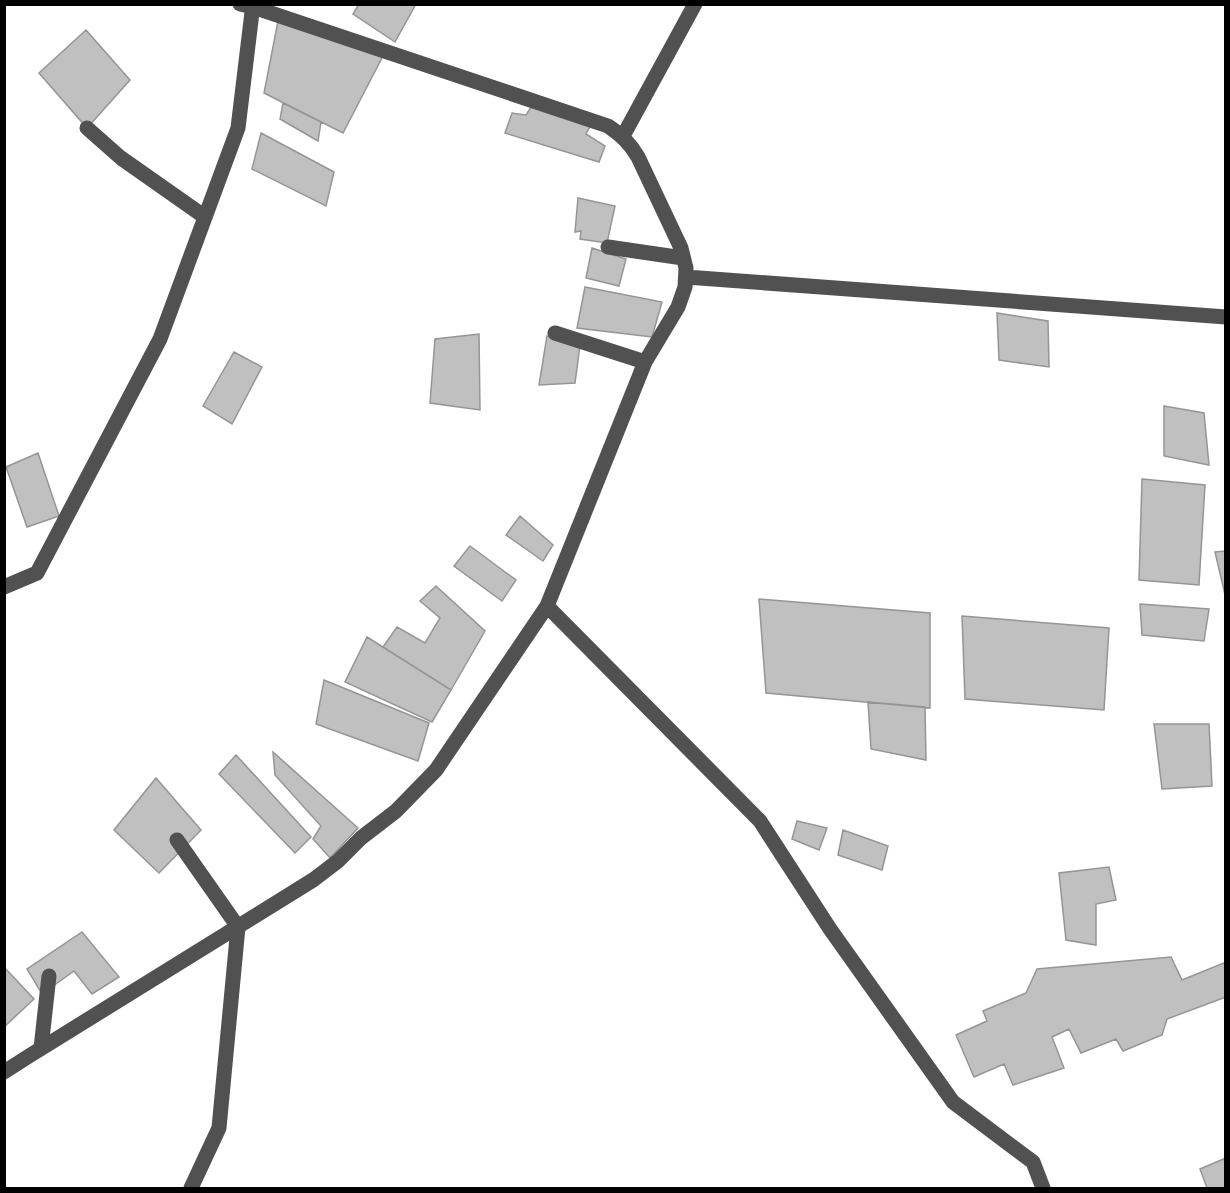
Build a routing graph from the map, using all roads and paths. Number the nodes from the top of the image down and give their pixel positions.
1 (695, 4) edge
2 (249, 5) edge
3 (87, 128) dead end
4 (622, 136) junction
5 (205, 217) junction
6 (608, 247) dead end
7 (683, 258) junction
8 (686, 278) junction
9 (1226, 316) edge
10 (555, 333) dead end
11 (645, 362) junction
12 (4, 587) edge
13 (547, 606) junction
14 (177, 840) dead end
15 (238, 927) junction
16 (49, 976) dead end
17 (41, 1048) junction
18 (4, 1072) edge
19 (191, 1188) edge
20 (1043, 1188) edge

1 - 4 street
2 - 4 street
2 - 5 street
3 - 5 street
4 - 7 street
5 - 12 street
6 - 7 street
7 - 8 street
8 - 9 street
8 - 11 street
10 - 11 street
11 - 13 street
13 - 15 street
13 - 20 street
14 - 15 street
15 - 17 street
15 - 19 street
16 - 17 street
17 - 18 street

